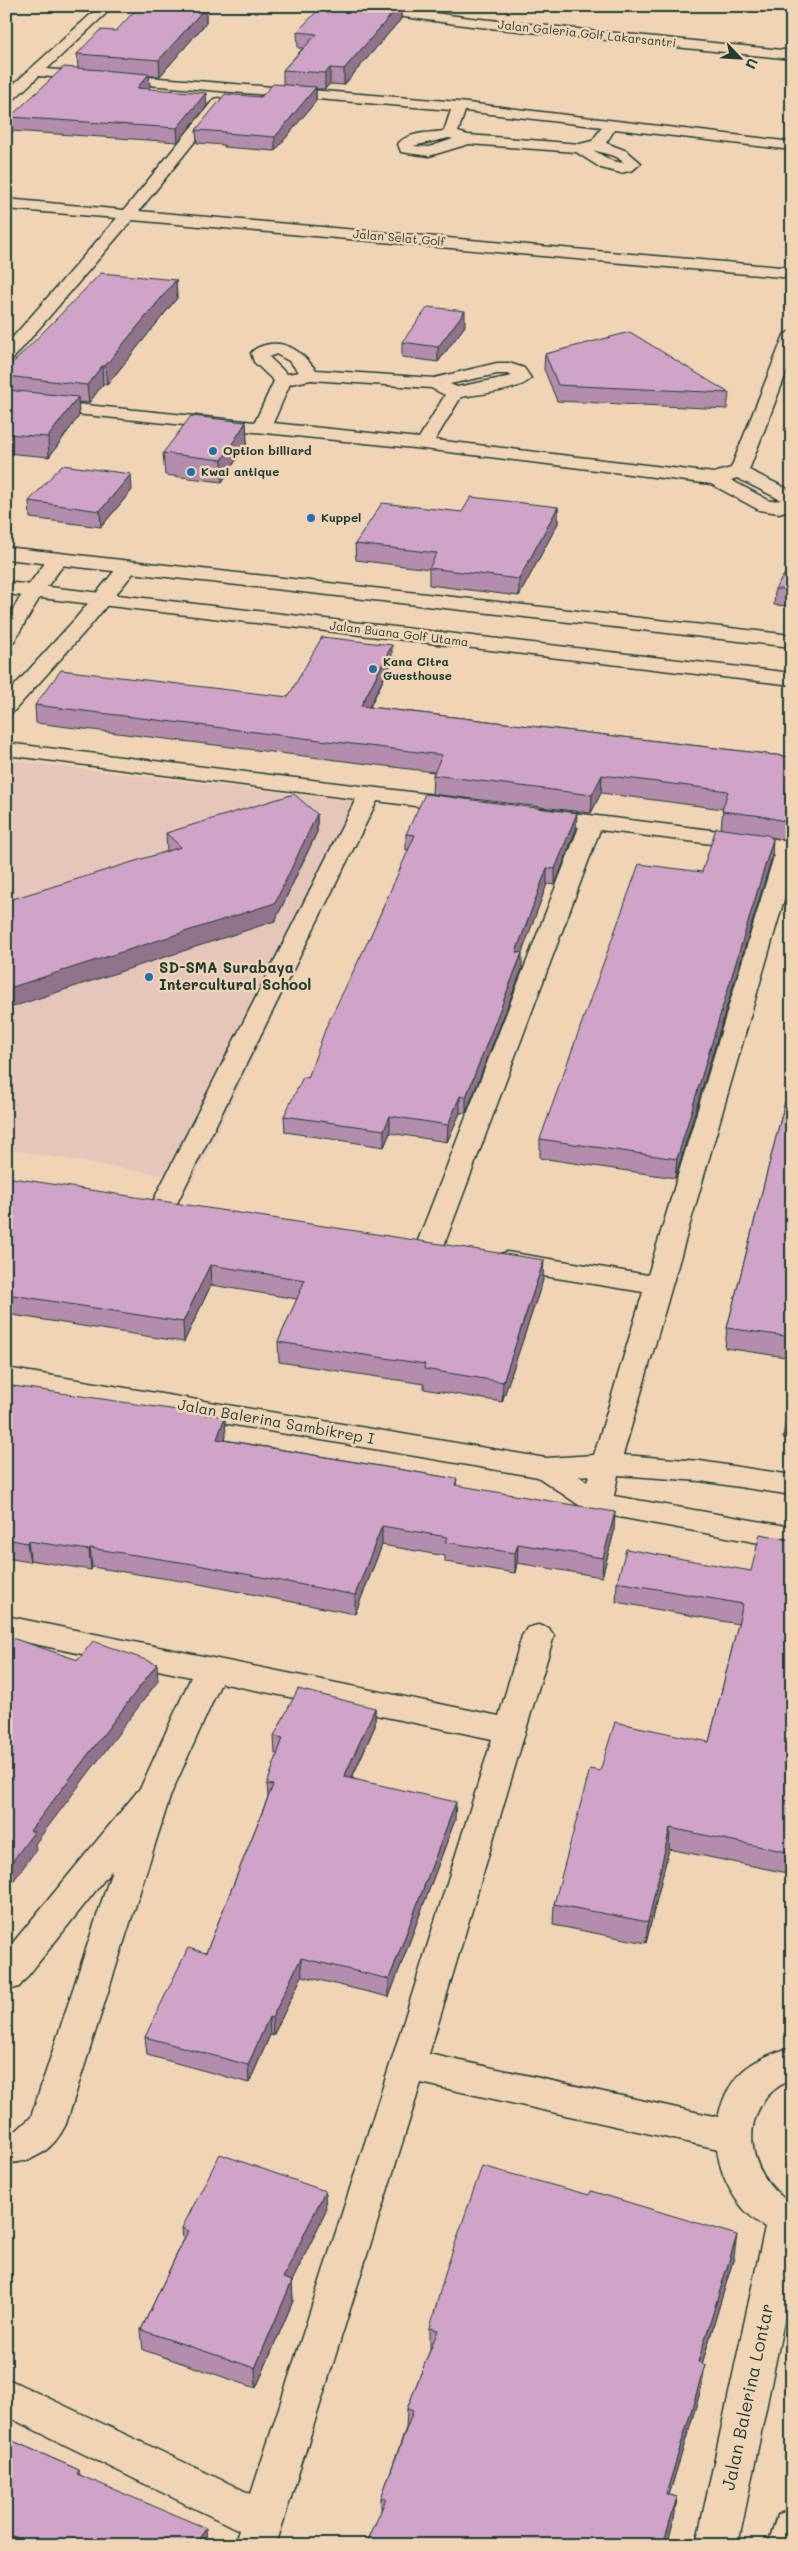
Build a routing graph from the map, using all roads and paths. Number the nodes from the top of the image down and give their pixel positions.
1 (108, 6) edge
2 (352, 6) edge
3 (792, 55) edge
4 (35, 72) junction
5 (232, 88) junction
6 (6, 99) edge
7 (459, 106) junction
8 (612, 123) junction
9 (450, 134) junction
10 (467, 139) junction
11 (597, 145) junction
12 (792, 146) edge
13 (580, 148) junction
14 (6, 204) edge
15 (128, 214) junction
16 (6, 220) edge
17 (115, 229) junction
18 (792, 273) edge
19 (792, 288) edge
20 (792, 335) edge
21 (6, 356) edge
22 (311, 375) junction
23 (283, 380) junction
24 (435, 383) junction
25 (454, 393) junction
26 (6, 402) edge
27 (262, 427) junction
28 (424, 444) junction
29 (738, 472) junction
30 (715, 479) junction
31 (6, 553) edge
32 (58, 559) junction
33 (128, 567) junction
34 (6, 588) edge
35 (34, 592) junction
36 (103, 600) junction
37 (6, 639) edge
38 (792, 640) edge
39 (792, 679) edge
40 (6, 708) edge
41 (6, 749) edge
42 (370, 793) junction
43 (476, 807) edge
44 (524, 813) edge
45 (592, 822) junction
46 (134, 1202) edge
47 (163, 1207) junction
48 (193, 1212) edge
49 (458, 1252) edge
50 (486, 1257) edge
51 (659, 1286) junction
52 (6, 1377) edge
53 (606, 1464) junction
54 (546, 1468) junction
55 (792, 1485) edge
56 (597, 1502) junction
57 (792, 1538) edge
58 (6, 1628) edge
59 (538, 1636) dead end
60 (211, 1669) junction
61 (512, 1730) junction
62 (154, 1794) junction
63 (6, 1977) edge
64 (792, 2062) edge
65 (408, 2065) junction
66 (732, 2136) junction
67 (6, 2146) edge
68 (788, 2222) edge
69 (6, 2396) edge
70 (792, 2529) edge
71 (259, 2533) edge
72 (717, 2545) edge
73 (789, 2545) edge

1 - 4 street
2 - 3 street, Jalan Galeria Golf Lakarsantri
4 - 5 street
4 - 6 street
5 - 7 street
5 - 15 street
7 - 8 street
7 - 9 street
8 - 11 street
8 - 12 street
9 - 10 street
9 - 10 street
10 - 13 street
11 - 13 street
11 - 13 street
14 - 15 street, Jalan Selat Golf
15 - 17 street
15 - 18 street, Jalan Selat Golf
16 - 17 street, Jalan Selat Golf
17 - 19 street, Jalan Selat Golf
17 - 21 street
20 - 29 street
22 - 23 street
22 - 23 street
22 - 24 street
23 - 27 street
24 - 25 street
24 - 25 street
25 - 28 street
26 - 27 street
27 - 28 street
28 - 30 street
29 - 30 street
29 - 30 street
31 - 32 street
32 - 33 street
32 - 35 street
33 - 36 street
33 - 38 street
34 - 35 street, Jalan Buana Golf Utama
35 - 36 street, Jalan Buana Golf Utama
35 - 37 street
36 - 39 street, Jalan Buana Golf Utama
36 - 40 street
41 - 42 street
42 - 43 street
42 - 47 street
44 - 45 street
45 - 49 street
45 - 51 street
46 - 47 street
47 - 48 street
50 - 51 street
51 - 53 street
52 - 54 street, Jalan Balerina Sambikrep I
53 - 54 street, Jalan Balerina Sambikrep I
53 - 55 street, Jalan Balerina Sambikrep I
53 - 56 street
54 - 56 street, Jalan Balerina Sambikrep I
56 - 57 street, Jalan Balerina Sambikrep I
58 - 60 street
59 - 61 street
60 - 61 street
60 - 62 street
61 - 65 street
62 - 63 street
62 - 67 street
64 - 66 street
65 - 66 street
65 - 71 street
66 - 68 street
68 - 72 street, Jalan Balerina Lontar
69 - 71 street
70 - 73 street

